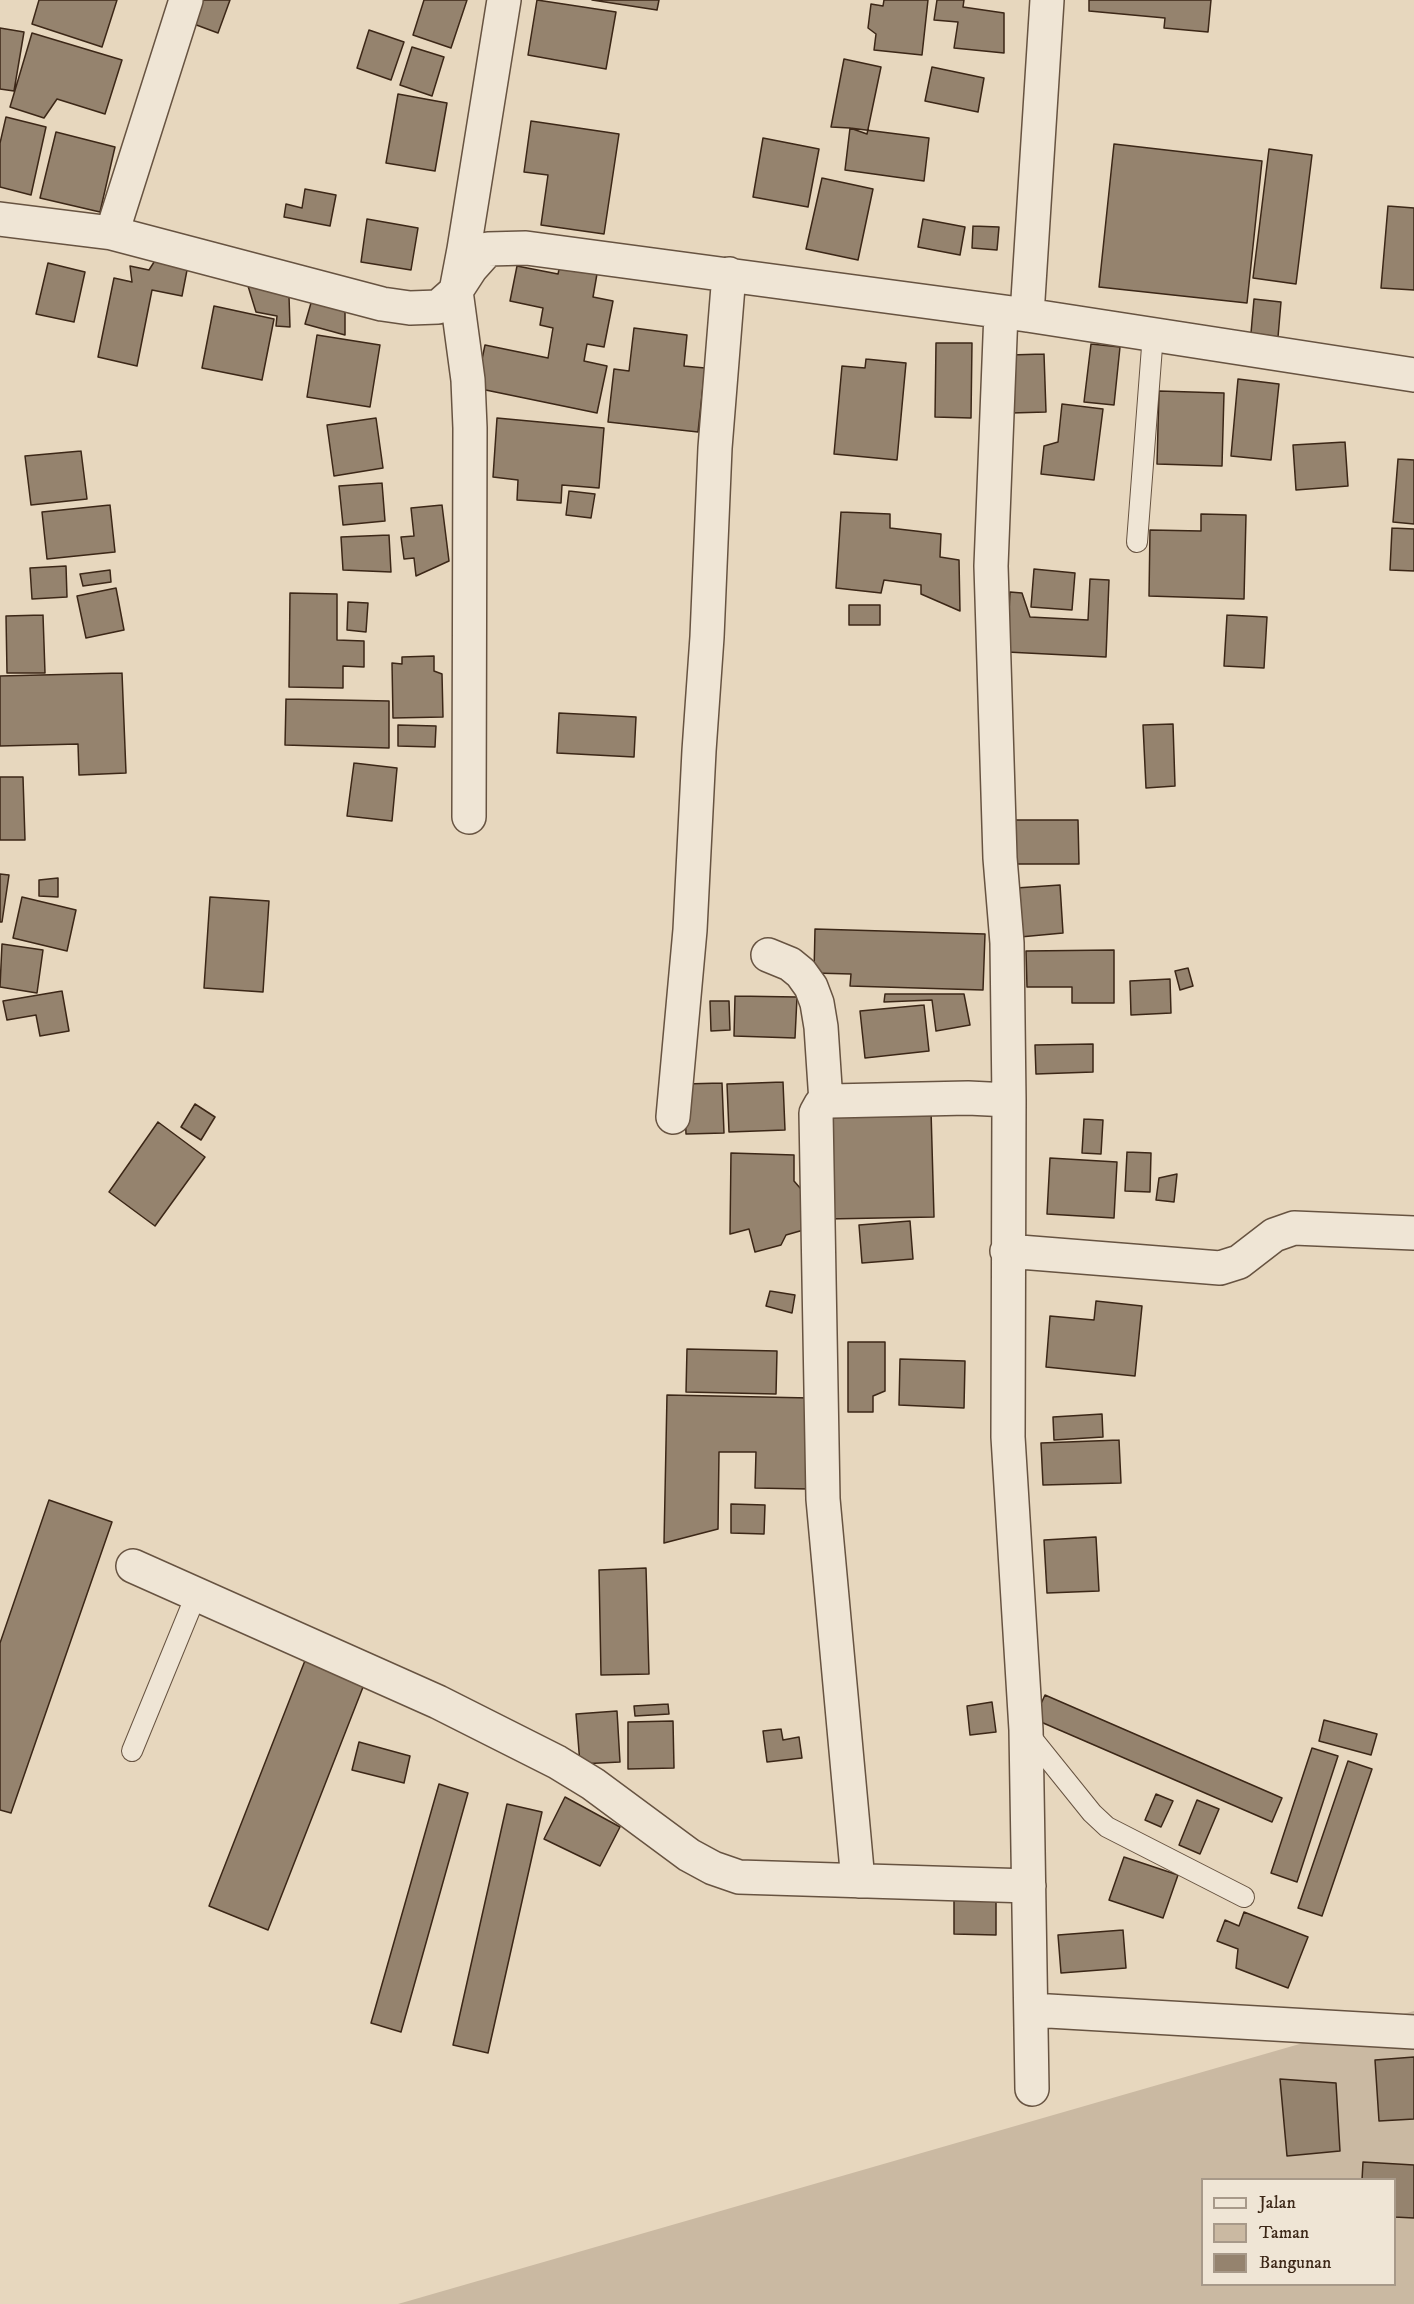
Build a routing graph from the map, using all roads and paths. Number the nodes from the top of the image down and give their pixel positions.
1 (186, 0) edge
2 (504, 0) edge
3 (1047, 0) edge
4 (0, 219) edge
5 (112, 233) junction
6 (729, 274) junction
7 (456, 291) junction
8 (1014, 313) junction
9 (1153, 334) junction
10 (1414, 375) edge
11 (1137, 542) dead end
12 (469, 817) dead end
13 (768, 956) dead end
14 (1009, 1100) junction
15 (826, 1102) junction
16 (673, 1117) dead end
17 (1414, 1233) edge
18 (1007, 1251) junction
19 (133, 1566) dead end
20 (196, 1595) junction
21 (1026, 1730) junction
22 (132, 1751) dead end
23 (858, 1881) junction
24 (1029, 1886) junction
25 (1244, 1897) dead end
26 (1031, 2010) junction
27 (1414, 2032) edge
28 (1032, 2089) dead end

1 - 5 street
2 - 7 street
3 - 8 street
4 - 5 street
5 - 7 street
6 - 7 street
6 - 8 street
6 - 16 street
7 - 12 street
8 - 9 street
8 - 14 street
9 - 10 street
9 - 11 lane
13 - 15 street
14 - 15 street
14 - 18 street
15 - 23 street
17 - 18 street
18 - 21 street
19 - 20 street
20 - 22 lane
20 - 23 street
21 - 24 street
21 - 25 lane
23 - 24 street
24 - 26 street
26 - 27 street
26 - 28 street

